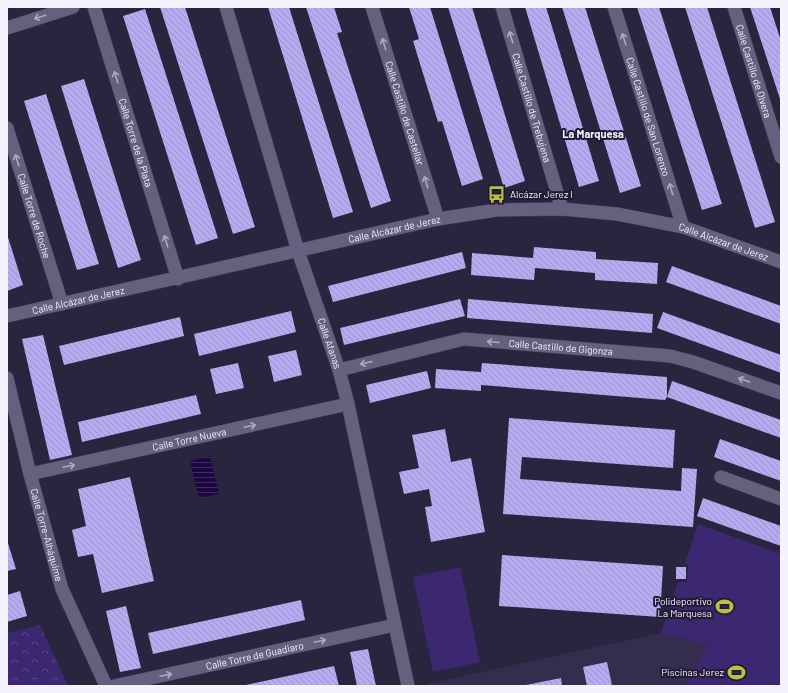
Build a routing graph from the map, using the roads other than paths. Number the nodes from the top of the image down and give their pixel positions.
1 (73, 7) edge
2 (94, 7) edge
3 (226, 7) edge
4 (372, 7) edge
5 (502, 7) edge
6 (614, 7) edge
7 (734, 7) edge
8 (7, 28) edge
9 (7, 128) edge
10 (781, 157) edge
11 (562, 209) junction
12 (438, 219) junction
13 (683, 227) junction
14 (298, 251) junction
15 (781, 262) edge
16 (178, 279) junction
17 (62, 304) junction
18 (7, 316) edge
19 (339, 370) junction
20 (7, 378) edge
21 (781, 393) edge
22 (348, 404) junction
23 (30, 474) junction
24 (721, 477) dead end
25 (781, 499) edge
26 (395, 625) junction
27 (106, 686) edge
28 (114, 686) edge
29 (408, 686) edge

1 -> 8 street
16 -> 2 street, Calle Torre de la Plata
3 - 14 street, Calle Afanas
12 -> 4 street, Calle Castillo de Castellar
11 -> 5 street, Calle Castillo de Trebujena
13 -> 6 street, Calle Castillo de San Lorenzo
7 - 10 street, Calle Castillo de Olvera
17 -> 9 street, Calle Torre de Roche
11 - 12 street, Calle Alcázar de Jerez
11 - 13 street, Calle Alcázar de Jerez
12 - 14 street, Calle Alcázar de Jerez
13 - 15 street, Calle Alcázar de Jerez
14 - 16 street, Calle Alcázar de Jerez
14 - 19 street, Calle Afanas
16 - 17 street, Calle Alcázar de Jerez
17 - 18 street, Calle Alcázar de Jerez
21 -> 19 street, Calle Castillo de Gigonza
19 - 22 street, Calle Afanas
20 - 23 street, Calle Torre-Alháquime
23 -> 22 street, Calle Torre Nueva
22 - 26 street, Calle Afanas
23 - 27 street, Calle Torre-Alháquime
24 - 25 street
28 -> 26 street, Calle Torre de Guadiaro
26 - 29 street, Calle Afanas

